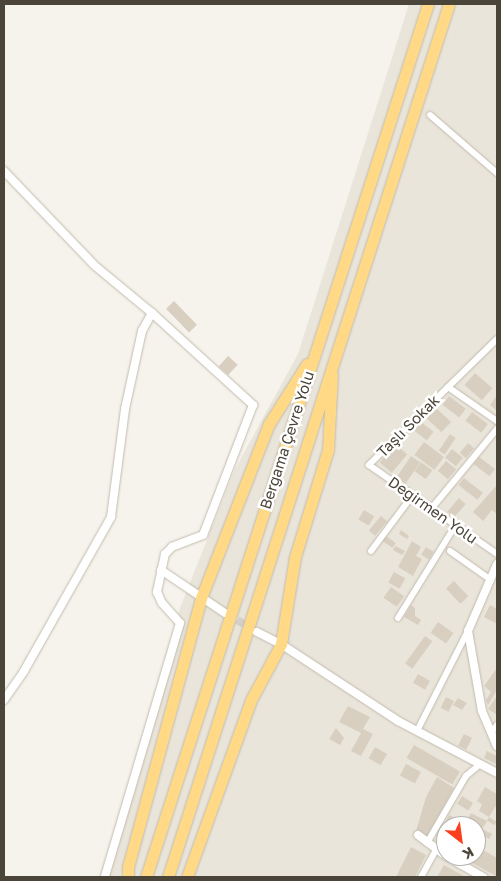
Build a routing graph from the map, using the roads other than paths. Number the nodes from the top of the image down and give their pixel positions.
1 (428, 4) edge
2 (449, 4) edge
3 (430, 115) dead end
4 (4, 171) edge
5 (497, 173) edge
6 (152, 312) junction
7 (497, 339) edge
8 (491, 345) junction
9 (497, 349) edge
10 (316, 350) junction
11 (333, 358) junction
12 (448, 387) junction
13 (497, 421) edge
14 (497, 429) edge
15 (368, 465) joint
16 (412, 496) junction
17 (431, 509) junction
18 (455, 526) junction
19 (371, 551) dead end
20 (450, 551) dead end
21 (497, 554) edge
22 (497, 564) edge
23 (161, 570) junction
24 (491, 580) junction
25 (200, 598) junction
26 (225, 613) tunnel mouth
27 (398, 618) dead end
28 (468, 631) junction
29 (258, 632) tunnel mouth
30 (281, 644) junction
31 (4, 700) edge
32 (497, 725) edge
33 (417, 730) junction
34 (491, 733) junction
35 (497, 746) edge
36 (479, 764) junction
37 (497, 773) edge
38 (418, 835) dead end
39 (427, 843) junction
40 (436, 850) joint
41 (464, 866) edge
42 (105, 877) edge
43 (128, 877) edge
44 (146, 877) edge
45 (168, 877) edge
46 (187, 877) edge
47 (421, 877) edge
48 (483, 877) edge

1 - 10 highway, Bergama Çevre Yolu
2 - 11 highway, Bergama Çevre Yolu
3 - 5 street
4 - 6 street
6 - 23 street
6 - 31 street
7 - 8 street, Taşlı Sokak
8 - 9 street
8 - 12 street, Taşlı Sokak
10 - 25 highway
10 - 44 highway, Bergama Çevre Yolu
11 - 30 highway
11 - 45 highway, Bergama Çevre Yolu
12 - 13 street
12 - 15 street, Taşlı Sokak
14 - 17 street
15 - 16 street, Değirmen Yolu
16 - 17 street, Değirmen Yolu
16 - 19 street
17 - 18 street, Değirmen Yolu
18 - 21 street, Değirmen Yolu
18 - 27 street
20 - 24 street
22 - 24 street
23 - 25 street
23 - 42 street
24 - 28 street
25 - 26 street
25 - 43 highway
28 - 33 street
28 - 34 street
29 - 30 street
30 - 33 street
30 - 46 highway
32 - 34 street
33 - 36 street
34 - 35 street
36 - 37 street
36 - 39 street
38 - 39 street
39 - 40 street
40 - 47 street
41 - 48 street

